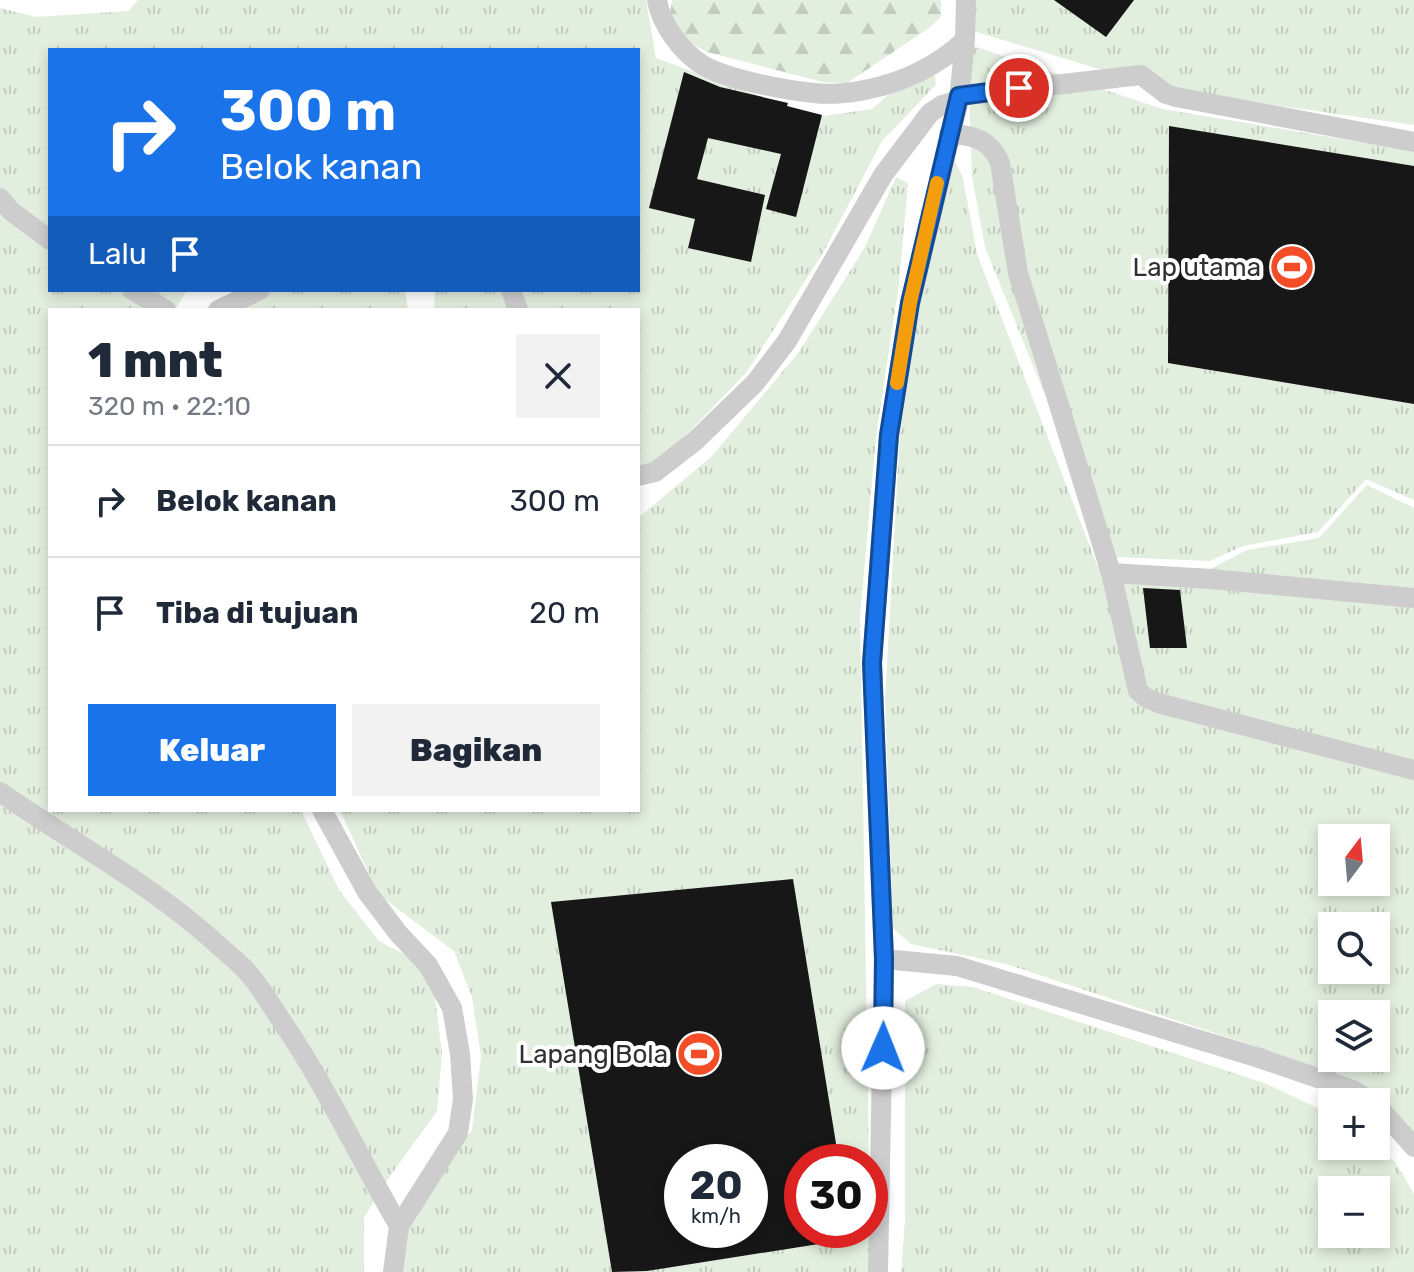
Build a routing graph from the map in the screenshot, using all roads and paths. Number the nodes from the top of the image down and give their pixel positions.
1 (657, 0) edge
2 (966, 0) edge
3 (965, 40) junction
4 (959, 98) junction
5 (949, 134) junction
6 (1414, 142) edge
7 (0, 198) edge
8 (48, 239) edge
9 (135, 292) edge
10 (256, 292) edge
11 (163, 308) edge
12 (222, 308) edge
13 (640, 476) edge
14 (1111, 573) junction
15 (1414, 598) edge
16 (1414, 770) edge
17 (0, 792) edge
18 (323, 812) edge
19 (884, 959) junction
20 (1347, 1088) edge
21 (1390, 1121) edge
22 (1414, 1147) edge
23 (399, 1226) junction
24 (393, 1272) edge
25 (878, 1272) edge

1 - 3 street
2 - 3 street
3 - 4 street
4 - 5 street
4 - 6 street
4 - 13 street
5 - 14 street
5 - 19 street
7 - 8 street
9 - 11 street
10 - 12 street
14 - 15 street
14 - 16 street
17 - 23 street
18 - 23 street
19 - 20 street
19 - 25 street
21 - 22 street
23 - 24 street

